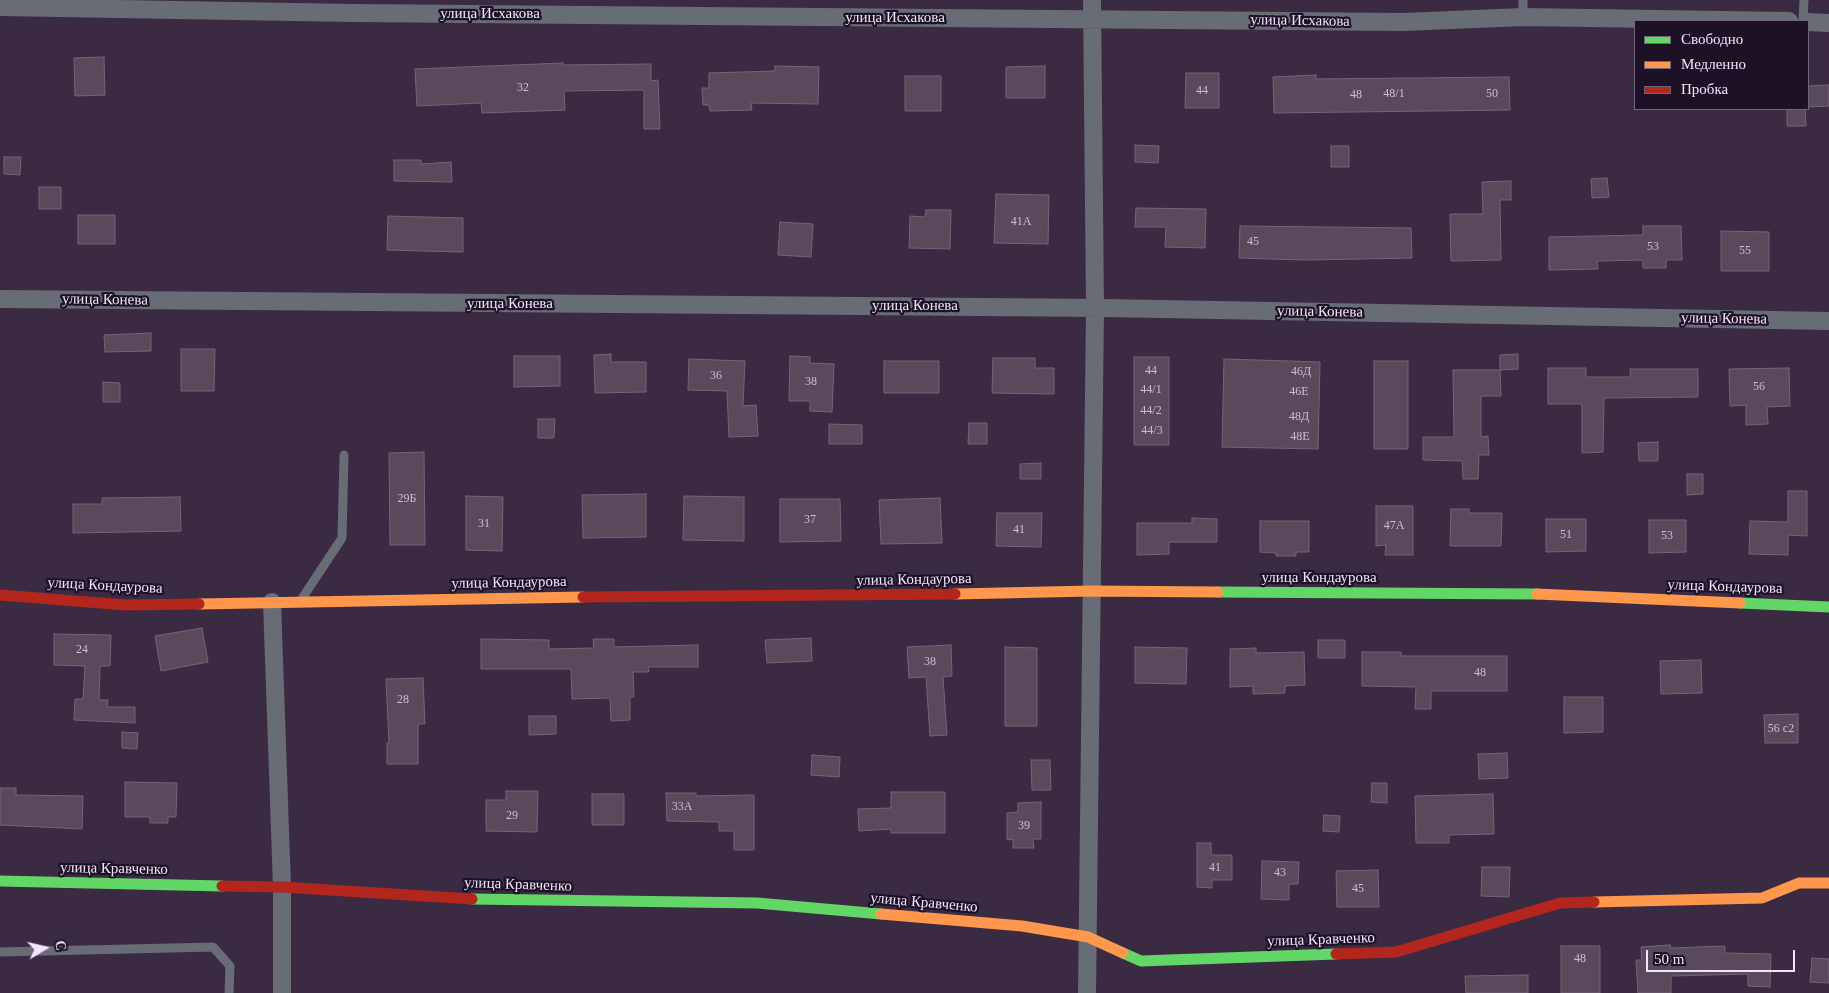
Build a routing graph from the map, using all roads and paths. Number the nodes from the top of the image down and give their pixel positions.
1 (1092, 0) edge
2 (1804, 0) edge
3 (324, 6) edge
4 (0, 7) edge
5 (1523, 9) edge
6 (1092, 19) junction
7 (1767, 20) edge
8 (1803, 20) edge
9 (1809, 22) edge
10 (1829, 23) edge
11 (0, 299) edge
12 (1095, 308) junction
13 (1829, 321) edge
14 (344, 455) dead end
15 (1091, 591) junction
16 (0, 595) edge
17 (272, 602) junction
18 (301, 602) junction
19 (1829, 607) edge
20 (0, 881) edge
21 (1829, 883) edge
22 (282, 887) junction
23 (1088, 937) junction
24 (0, 952) edge
25 (229, 993) edge
26 (282, 993) edge
27 (1087, 993) edge

1 - 6 street
2 - 8 lane
3 - 4 street, улица Исхакова
3 - 6 street, улица Исхакова
5 - 6 street, улица Исхакова
5 - 7 street, улица Исхакова
6 - 12 street
9 - 10 street
11 - 12 street, улица Конева
12 - 13 street, улица Конева
12 - 15 street
14 - 18 lane
15 - 18 street, улица Кондаурова
15 - 19 street, улица Кондаурова
15 - 23 street
16 - 17 street, улица Кондаурова
17 - 18 street, улица Кондаурова
17 - 22 street
20 - 22 street, улица Кравченко
21 - 23 street, улица Кравченко
22 - 23 street, улица Кравченко
22 - 26 street
23 - 27 street
24 - 25 lane

